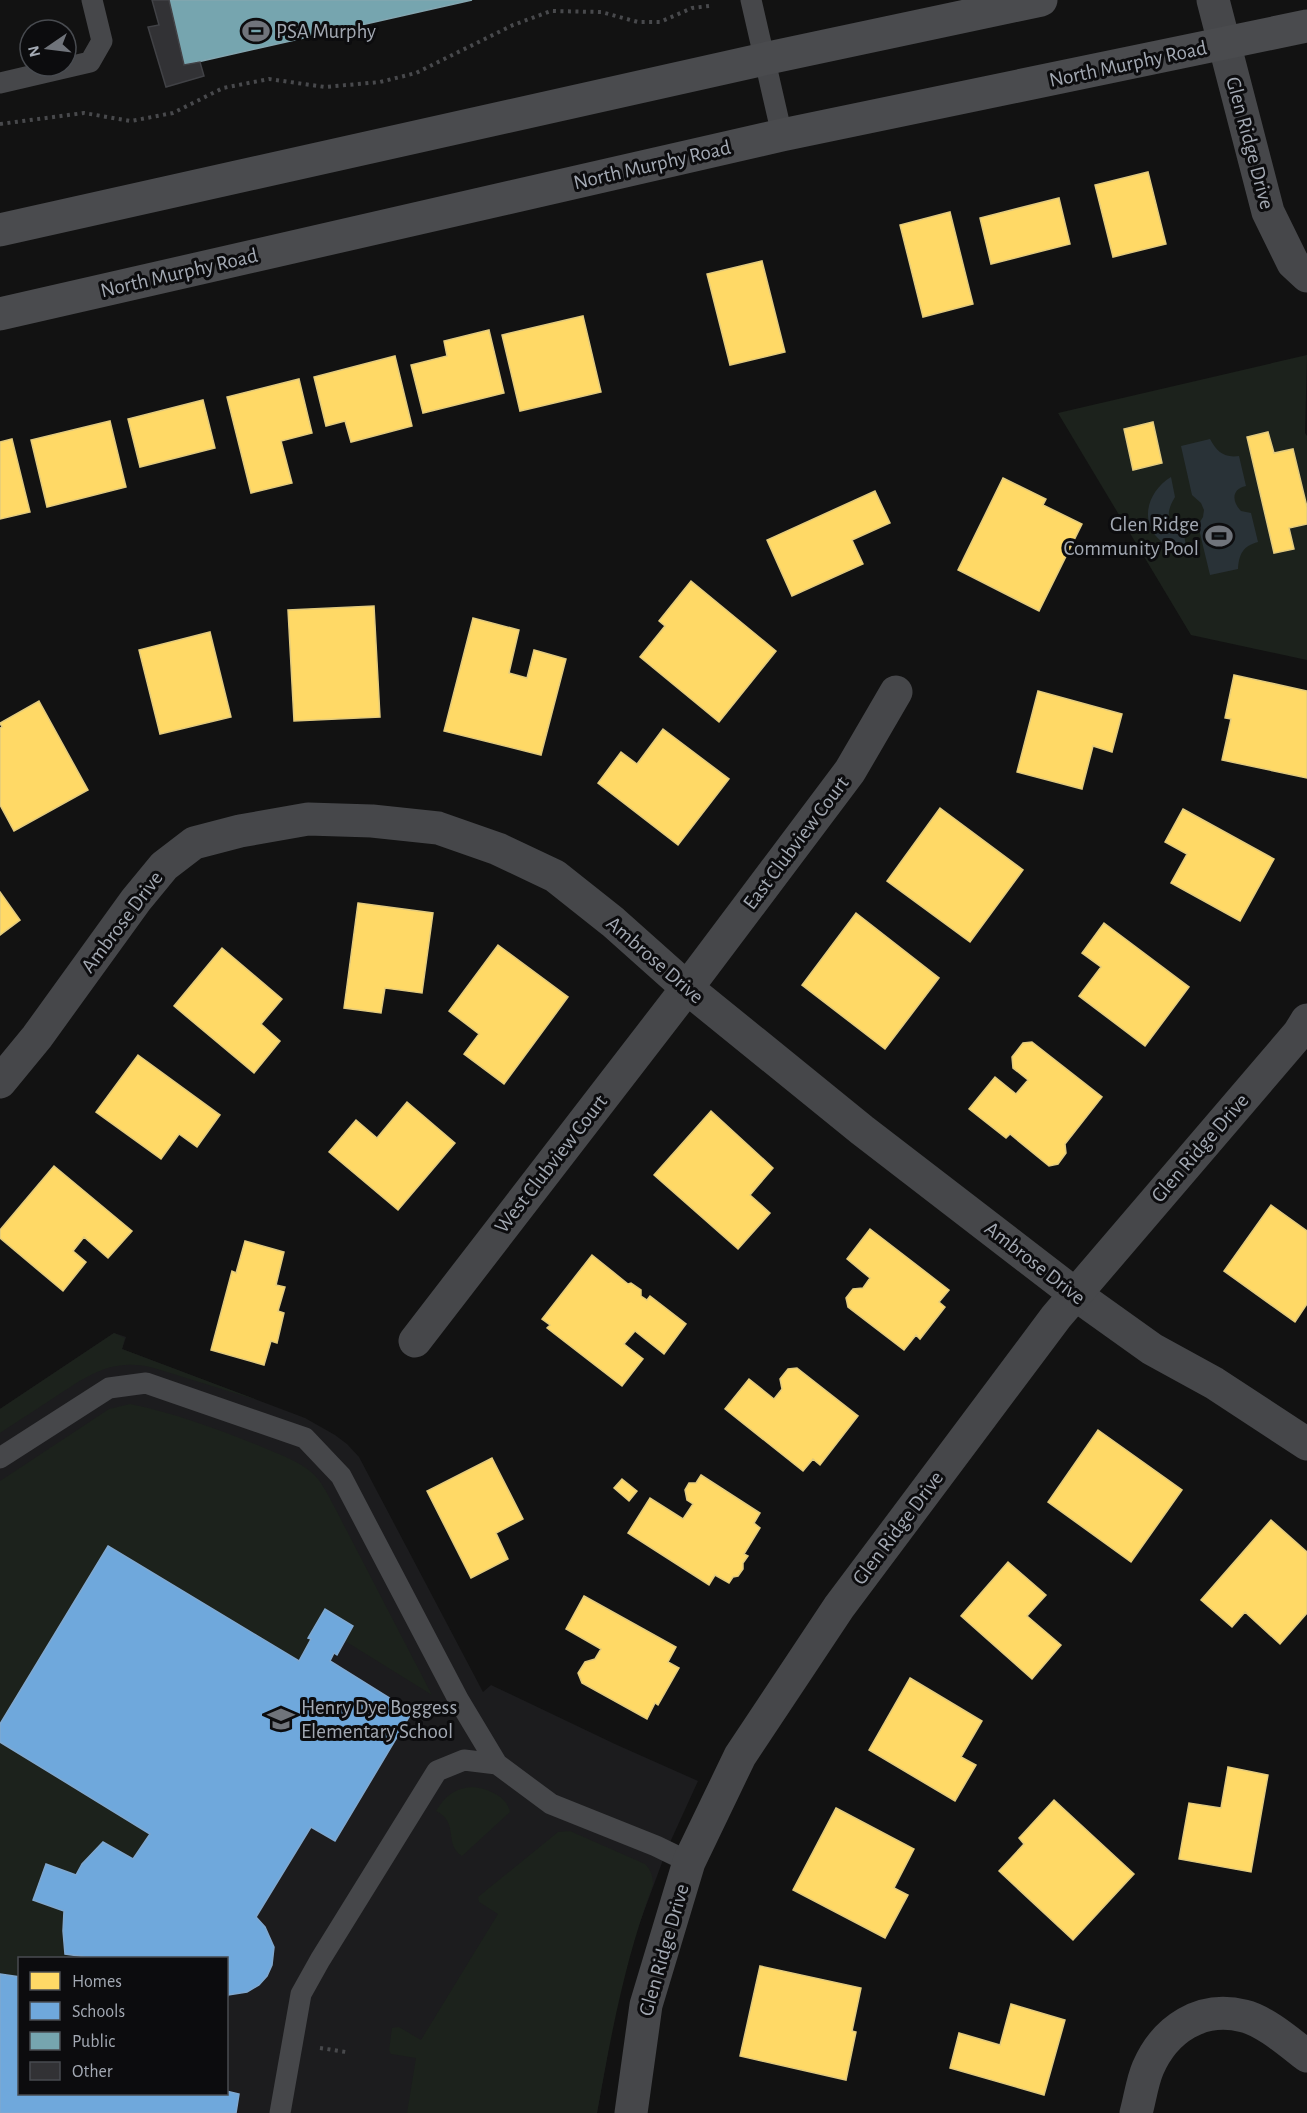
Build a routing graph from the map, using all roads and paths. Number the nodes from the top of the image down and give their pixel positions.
1 (92, 0) edge
2 (751, 0) edge
3 (1041, 0) edge
4 (1213, 0) edge
5 (709, 6) dead end
6 (1307, 26) edge
7 (1223, 45) junction
8 (764, 59) junction
9 (10, 81) edge
10 (0, 124) edge
11 (782, 135) junction
12 (0, 230) edge
13 (1307, 276) edge
14 (0, 314) edge
15 (896, 692) dead end
16 (687, 988) junction
17 (1307, 1020) edge
18 (0, 1082) edge
19 (1075, 1294) junction
20 (415, 1341) dead end
21 (1307, 1444) edge
22 (0, 1458) edge
23 (497, 1764) junction
24 (689, 1862) junction
25 (315, 2048) dead end
26 (346, 2052) dead end
27 (1307, 2056) edge
28 (280, 2113) edge
29 (631, 2113) edge
30 (1136, 2113) edge

1 - 9 lane
2 - 8 lane
3 - 8 main road
4 - 7 street, Glen Ridge Drive
5 - 10 path
6 - 7 main road, North Murphy Road
7 - 11 main road, North Murphy Road
7 - 13 street, Glen Ridge Drive
8 - 11 lane
8 - 12 main road
11 - 14 main road, North Murphy Road
15 - 16 street, East Clubview Court
16 - 18 street, Ambrose Drive
16 - 19 street, Ambrose Drive
16 - 20 street, West Clubview Court
17 - 19 street, Glen Ridge Drive
19 - 21 street, Ambrose Drive
19 - 24 street, Glen Ridge Drive
22 - 23 lane
23 - 24 lane
23 - 28 lane
24 - 29 street, Glen Ridge Drive
25 - 26 path
27 - 30 street

